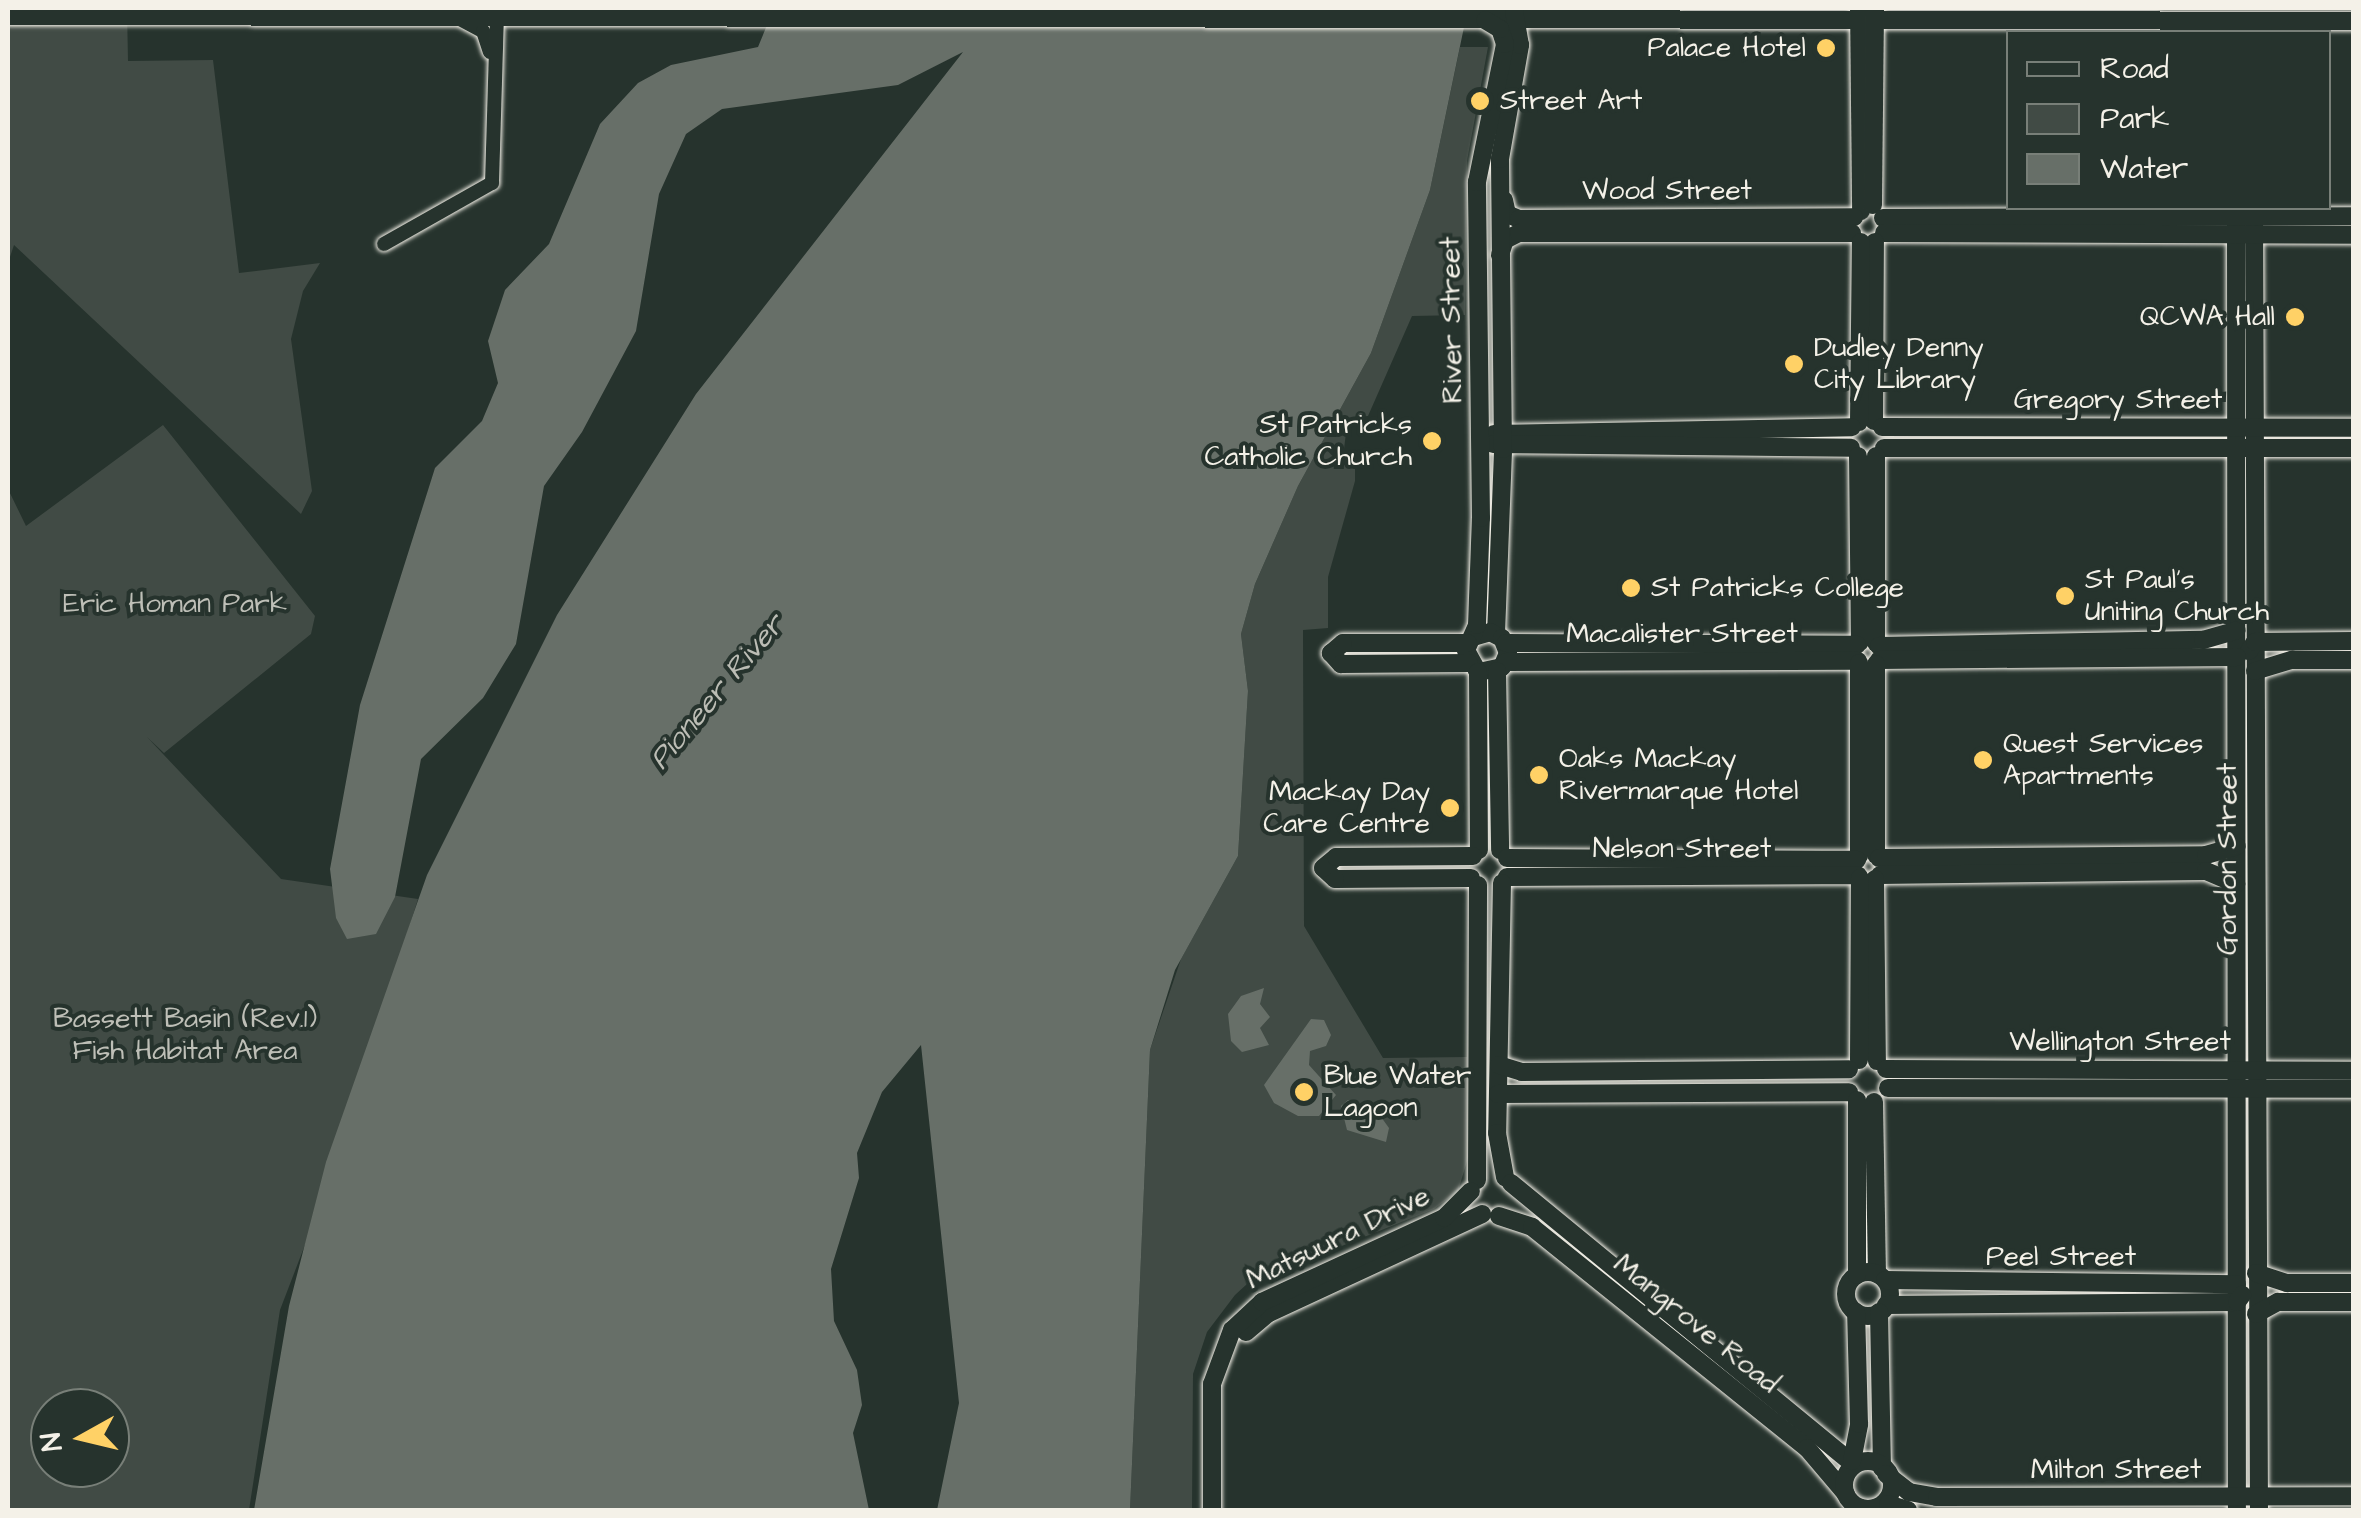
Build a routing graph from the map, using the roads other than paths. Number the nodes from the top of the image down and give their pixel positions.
1 (176, 8) edge
2 (492, 12) edge
3 (1513, 14) edge
4 (1591, 14) edge
5 (1867, 14) edge
6 (8, 16) edge
7 (321, 16) junction
8 (440, 16) junction
9 (1480, 18) junction
10 (2245, 20) edge
11 (2354, 21) edge
12 (494, 92) junction
13 (1500, 189) junction
14 (2354, 216) edge
15 (1478, 217) junction
16 (2245, 219) edge
17 (1614, 226) junction
18 (1868, 226) junction
19 (2354, 235) edge
20 (384, 244) dead end
21 (1500, 257) junction
22 (1867, 424) junction
23 (2245, 428) junction
24 (2354, 428) edge
25 (1535, 430) junction
26 (1482, 439) junction
27 (1503, 440) junction
28 (2246, 448) junction
29 (2354, 448) edge
30 (1536, 449) junction
31 (1867, 452) junction
32 (2255, 581) junction
33 (2237, 630) junction
34 (1471, 640) junction
35 (2255, 642) junction
36 (2354, 642) edge
37 (1404, 643) junction
38 (2203, 648) junction
39 (2292, 651) junction
40 (1868, 653) junction
41 (2237, 657) junction
42 (1492, 658) junction
43 (2354, 660) edge
44 (1404, 662) junction
45 (2255, 671) junction
46 (2237, 734) junction
47 (2237, 846) junction
48 (1476, 853) junction
49 (1504, 854) junction
50 (2206, 863) junction
51 (1868, 867) junction
52 (1505, 880) junction
53 (1475, 881) junction
54 (2236, 884) junction
55 (1499, 1065) junction
56 (1868, 1065) junction
57 (2246, 1070) junction
58 (2354, 1071) edge
59 (2354, 1089) edge
60 (2246, 1090) junction
61 (1498, 1094) junction
62 (1867, 1095) junction
63 (1508, 1180) junction
64 (1474, 1185) junction
65 (1491, 1215) junction
66 (2256, 1248) junction
67 (2256, 1273) junction
68 (1856, 1275) junction
69 (1881, 1277) junction
70 (2354, 1283) edge
71 (2237, 1294) junction
72 (2354, 1302) edge
73 (1883, 1309) junction
74 (1856, 1312) junction
75 (2256, 1314) junction
76 (1852, 1462) junction
77 (1884, 1471) junction
78 (2354, 1496) edge
79 (1851, 1502) edge
80 (2237, 1503) edge
81 (2260, 1503) edge
82 (1884, 1508) edge
83 (1212, 1510) edge
84 (1220, 1510) edge
85 (1908, 1510) edge

1 - 7 street
2 - 8 street
2 - 9 street
2 - 12 street
3 - 4 street
3 - 9 street
3 - 13 street, River Street
4 - 5 street
5 - 10 street
5 - 18 street
6 - 7 street
7 - 8 street
8 - 12 street
9 - 15 street, River Street
10 - 11 street
12 - 20 street
13 - 15 street
13 - 17 street, Wood Street
13 - 21 street, River Street
14 - 16 street, Wood Street
15 - 26 street, River Street
16 - 18 street, Wood Street
16 - 19 street, Wood Street
16 - 23 street, Gordon Street
17 - 18 street, Wood Street
17 - 21 street, Wood Street
18 - 22 street
21 - 27 street, River Street
22 - 23 street, Gregory Street
22 - 25 street, Gregory Street
22 - 31 street
22 - 31 street
23 - 24 street, Gregory Street
23 - 28 street, Gordon Street
25 - 27 street, Gregory Street
25 - 30 street
26 - 27 street, Gregory Street
26 - 34 street, River Street
27 - 30 street, Gregory Street
27 - 42 street, River Street
28 - 29 street, Gregory Street
28 - 31 street, Gregory Street
28 - 32 street, Gordon Street
28 - 33 street, Gordon Street
30 - 31 street, Gregory Street
31 - 40 street
32 - 35 street, Gordon Street
32 - 41 street
33 - 38 street, Macalister Street
33 - 41 street, Gordon Street
34 - 37 street, Macalister Street
34 - 42 street, River Street
34 - 42 street, Macalister Street
35 - 39 street
35 - 45 street, Gordon Street
35 - 46 street
36 - 39 street
37 - 44 street
37 - 44 street, Macalister Street
38 - 40 street, Macalister Street
38 - 41 street, Macalister Street
39 - 43 street
39 - 45 street
40 - 42 street, Macalister Street
40 - 51 street
41 - 46 street, Gordon Street
42 - 44 street, Macalister Street
42 - 48 street, River Street
42 - 49 street, River Street
45 - 57 street, Gordon Street
46 - 47 street, Gordon Street
47 - 50 street, Nelson Street
47 - 54 street, Gordon Street
48 - 49 street, Nelson Street
48 - 53 street, River Street
48 - 53 street
49 - 51 street, Nelson Street
49 - 52 street, River Street
50 - 51 street, Nelson Street
50 - 54 street, Nelson Street
51 - 52 street, Nelson Street
51 - 56 street
52 - 53 street, Nelson Street
52 - 55 street
53 - 64 street
54 - 57 street, Gordon Street
55 - 56 street, Wellington Street
55 - 61 street
56 - 57 street, Wellington Street
56 - 62 street
56 - 62 street
57 - 58 street, Wellington Street
57 - 60 street, Gordon Street
59 - 60 street, Wellington Street
60 - 62 street, Wellington Street
60 - 66 street, Gordon Street
60 - 71 street, Gordon Street
61 - 62 street, Wellington Street
61 - 63 street
62 - 68 street
62 - 69 street
63 - 64 street
63 - 65 street
63 - 76 street, Mangrove Road
64 - 65 street
64 - 83 street, Matsuura Drive
65 - 79 street, Mangrove Road
65 - 84 street, Matsuura Drive
66 - 67 street, Gordon Street
66 - 71 street
67 - 70 street
67 - 75 street, Gordon Street
68 - 69 street, Peel Street
68 - 74 street
69 - 71 street, Peel Street
69 - 73 street
71 - 73 street, Peel Street
71 - 80 street, Gordon Street
72 - 75 street
73 - 74 street, Peel Street
73 - 77 street
74 - 76 street
75 - 81 street, Gordon Street
76 - 77 street, Milton Street
76 - 79 street
77 - 80 street, Milton Street
77 - 82 street
78 - 81 street, Milton Street
79 - 82 street
80 - 81 street, Milton Street
82 - 85 street

